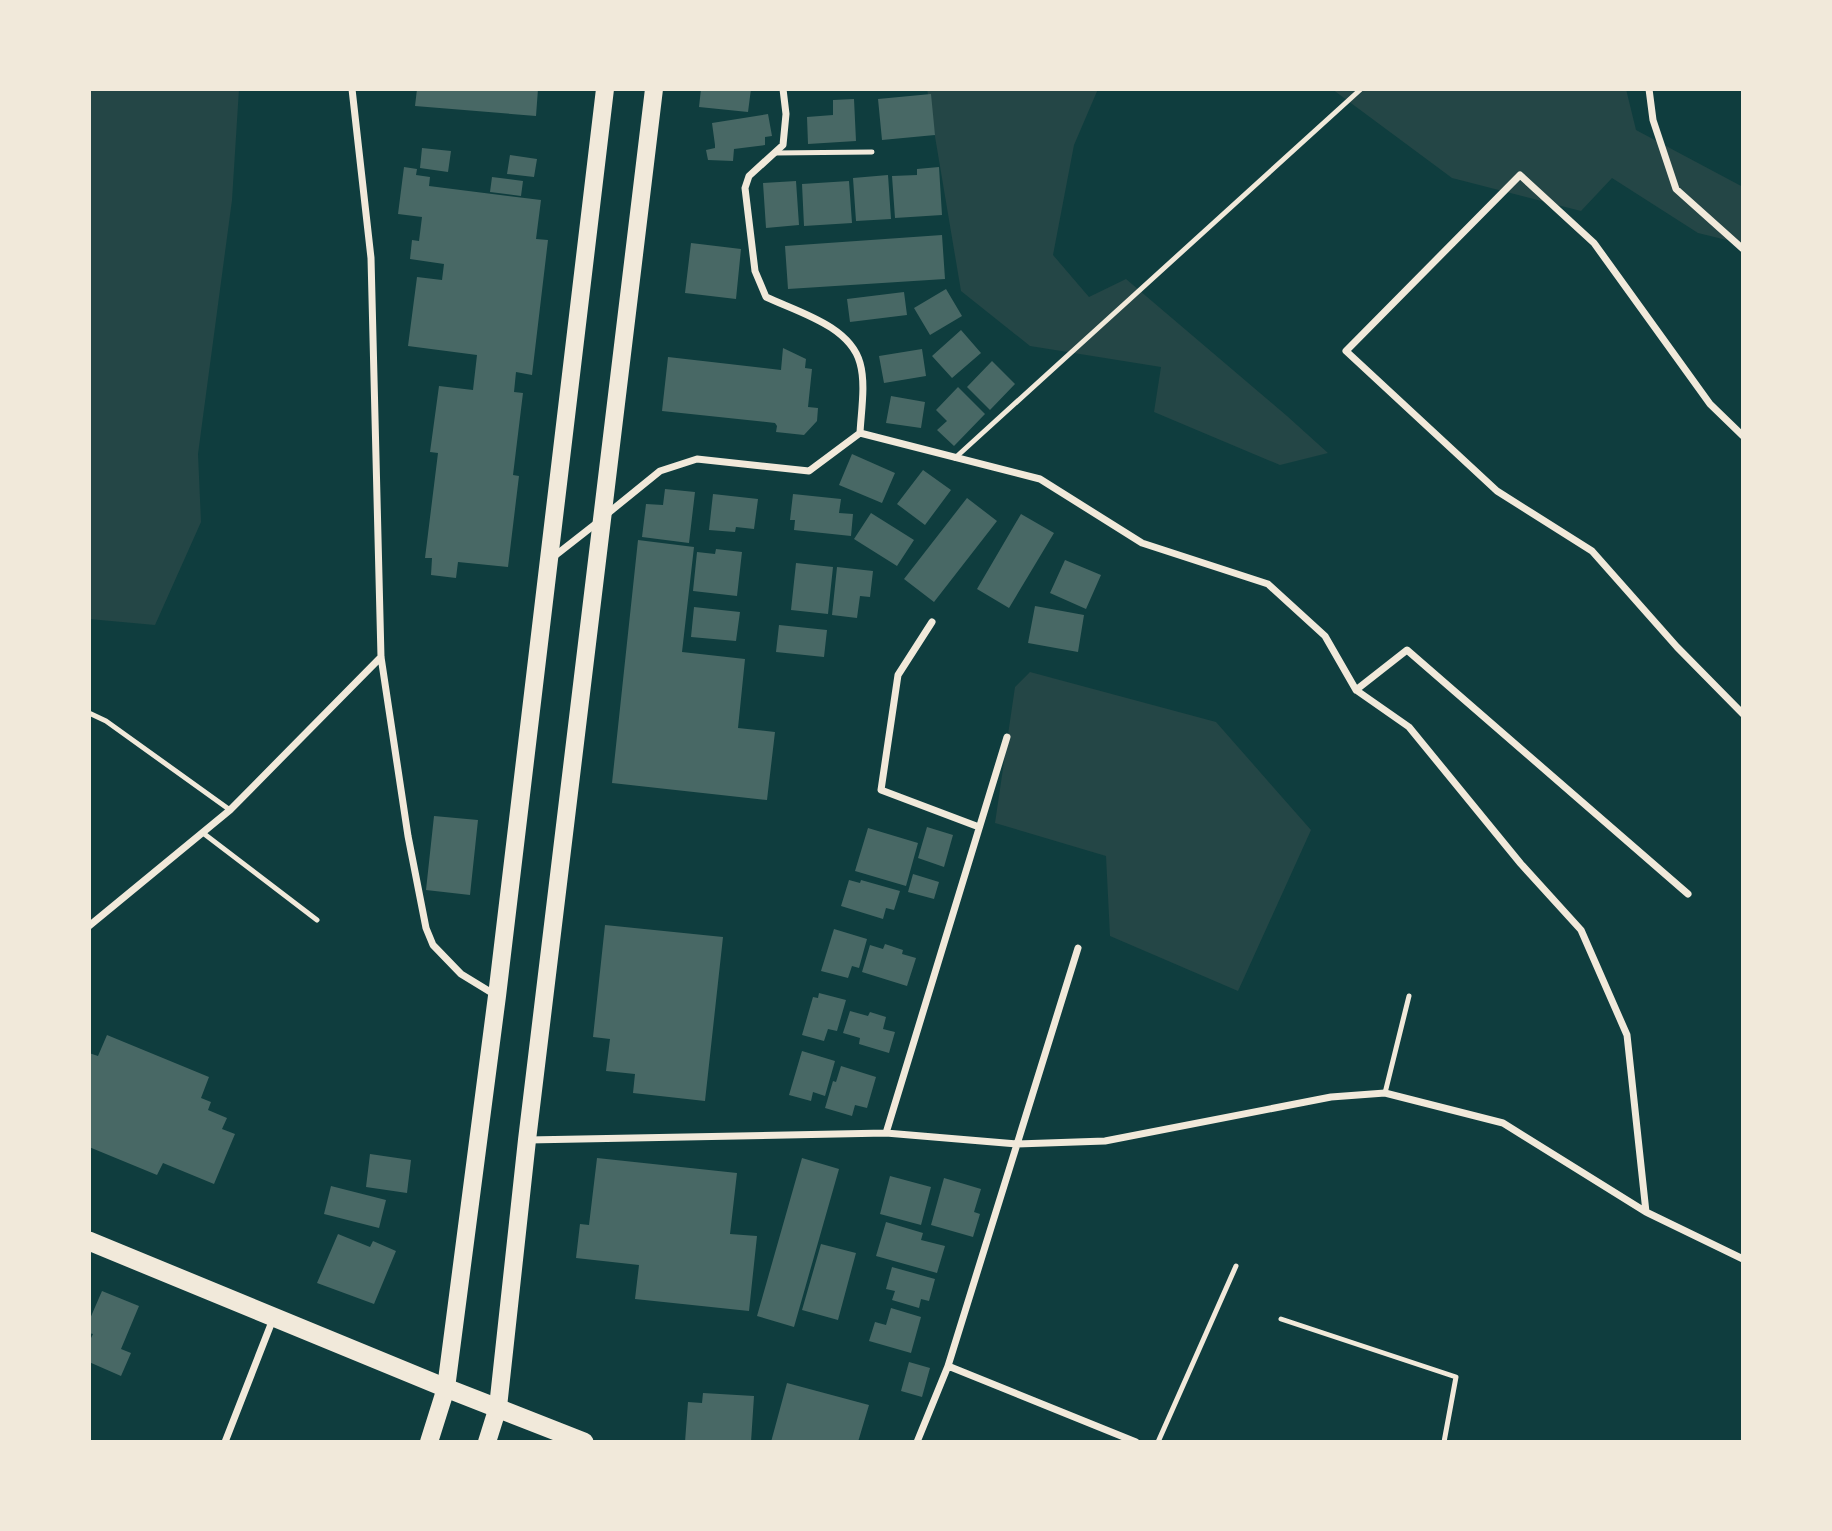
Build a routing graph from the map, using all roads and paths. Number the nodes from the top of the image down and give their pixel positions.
1 (352, 89) edge
2 (605, 89) edge
3 (654, 89) edge
4 (783, 89) edge
5 (1362, 89) edge
6 (1649, 89) edge
7 (872, 152) dead end
8 (774, 153) junction
9 (1743, 249) edge
10 (860, 433) junction
11 (1743, 436) edge
12 (955, 458) junction
13 (603, 517) junction
14 (550, 560) junction
15 (932, 622) dead end
16 (381, 657) junction
17 (1356, 690) junction
18 (89, 713) edge
19 (1743, 714) edge
20 (1007, 737) dead end
21 (230, 810) junction
22 (979, 827) junction
23 (203, 833) junction
24 (1688, 894) dead end
25 (317, 920) dead end
26 (89, 926) edge
27 (1078, 948) dead end
28 (497, 996) junction
29 (1409, 996) dead end
30 (1385, 1093) junction
31 (886, 1133) junction
32 (527, 1140) junction
33 (1017, 1144) junction
34 (1646, 1212) junction
35 (89, 1241) edge
36 (1743, 1259) edge
37 (1236, 1266) dead end
38 (274, 1316) junction
39 (1281, 1319) dead end
40 (948, 1366) junction
41 (446, 1388) junction
42 (498, 1407) junction
43 (225, 1442) edge
44 (429, 1442) edge
45 (486, 1442) edge
46 (584, 1442) edge
47 (917, 1442) edge
48 (1136, 1442) edge
49 (1158, 1442) edge
50 (1444, 1442) edge

1 - 16 street
2 - 14 main road
3 - 13 main road
4 - 8 street
5 - 12 lane
6 - 9 street
7 - 8 lane
8 - 10 street
10 - 12 street
10 - 13 street
11 - 19 street
12 - 17 street
13 - 14 street
13 - 32 main road
14 - 28 main road
15 - 22 street
16 - 21 street
16 - 28 street
17 - 24 street
17 - 34 street
18 - 21 lane
20 - 22 street
21 - 23 street
22 - 31 street
23 - 25 lane
23 - 26 street
27 - 33 street
28 - 41 main road
29 - 30 lane
30 - 33 street
30 - 34 street
31 - 32 street
31 - 33 street
32 - 42 main road
33 - 40 street
34 - 36 street
35 - 38 highway
37 - 49 lane
38 - 41 highway
38 - 43 street
39 - 50 lane
40 - 47 street
40 - 48 street
41 - 42 highway
41 - 44 main road
42 - 45 main road
42 - 46 highway

